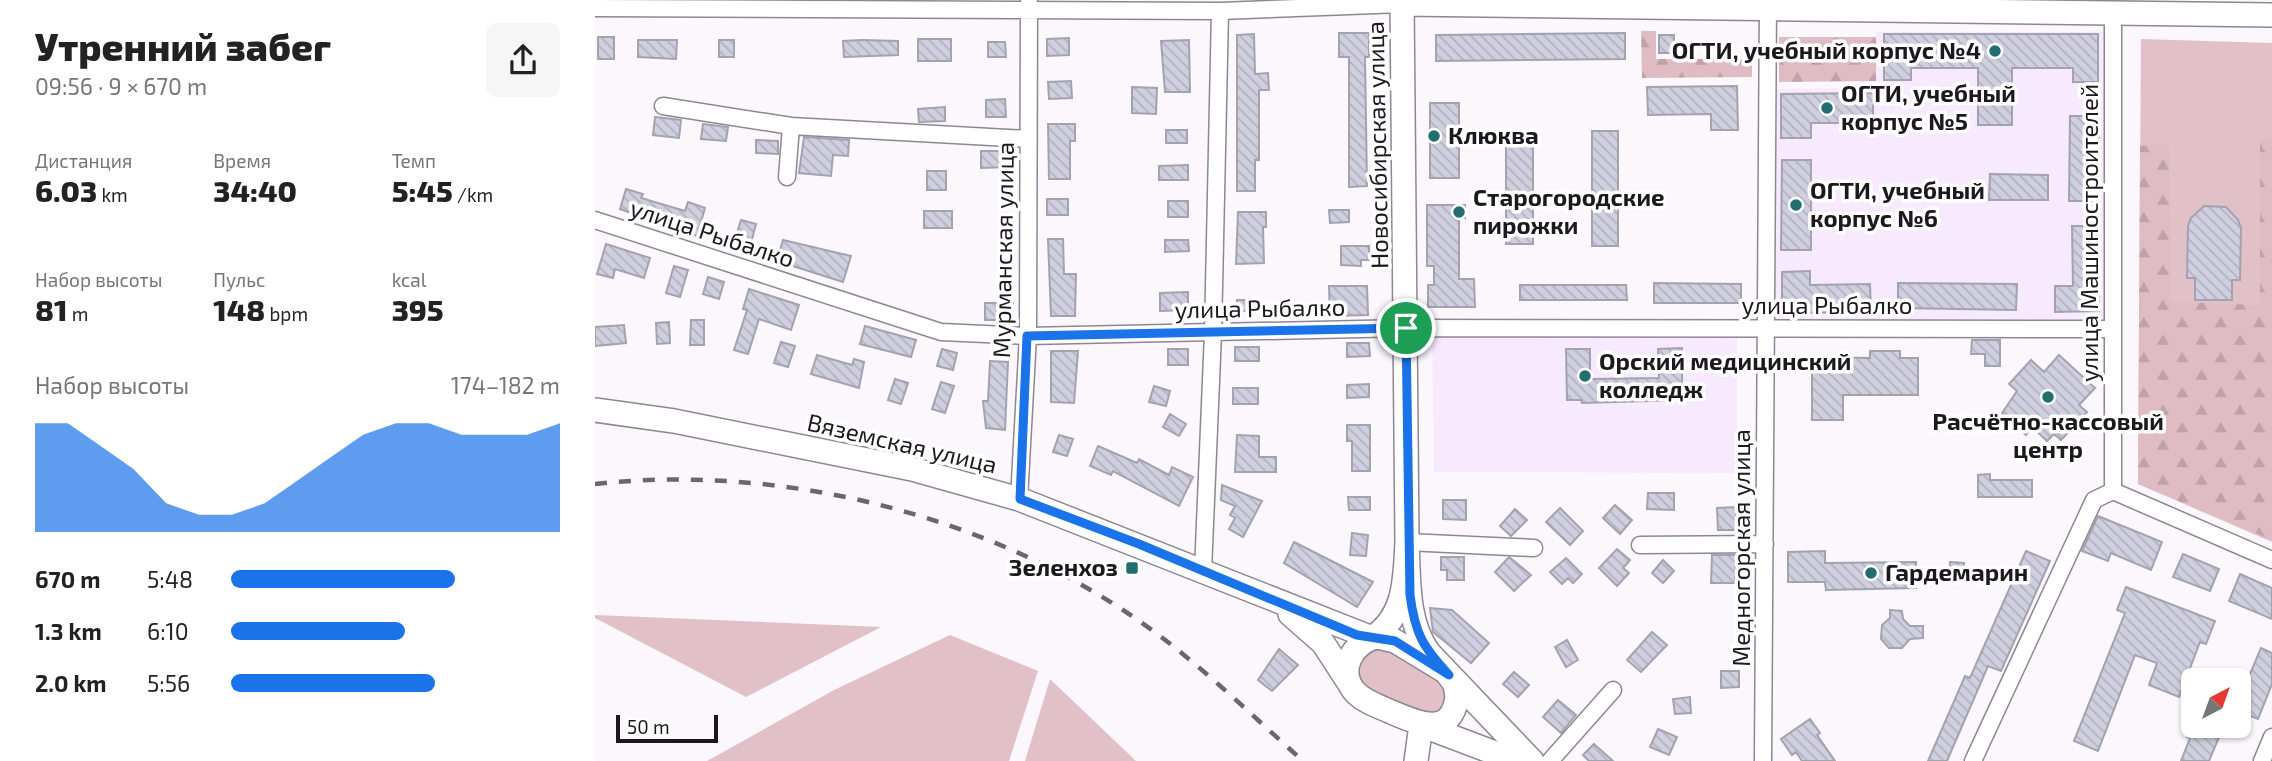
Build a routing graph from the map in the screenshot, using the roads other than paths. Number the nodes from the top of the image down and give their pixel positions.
1 (1402, 2) edge
2 (1768, 4) edge
3 (1029, 5) edge
4 (595, 8) edge
5 (1220, 11) junction
6 (2113, 13) junction
7 (2272, 15) edge
8 (663, 106) dead end
9 (791, 126) junction
10 (1028, 139) junction
11 (787, 177) dead end
12 (595, 220) edge
13 (1406, 328) junction
14 (1766, 329) junction
15 (2111, 329) junction
16 (1213, 333) junction
17 (1027, 336) junction
18 (595, 410) edge
19 (2113, 491) junction
20 (1020, 499) junction
21 (1407, 542) junction
22 (1765, 544) junction
23 (1640, 545) dead end
24 (1534, 548) dead end
25 (2272, 560) edge
26 (1203, 571) junction
27 (1264, 597) junction
28 (1372, 638) junction
29 (1449, 675) junction
30 (1350, 684) junction
31 (1613, 690) dead end
32 (1422, 725) junction
33 (2272, 737) edge
34 (1416, 761) edge
35 (1515, 761) edge
36 (1532, 761) edge
37 (1550, 761) edge
38 (1763, 761) edge
39 (1973, 761) edge
40 (2262, 761) edge

1 - 2 main road
1 - 5 street
1 - 13 main road, Новосибирская улица
2 - 6 main road
2 - 14 street, Медногорская улица
3 - 4 street
3 - 5 street
3 - 10 street, Мурманская улица
5 - 16 street
6 - 7 main road
6 - 15 street, улица Машиностроителей
8 - 9 street
9 - 10 street
9 - 11 street
10 - 17 street, Мурманская улица
12 - 17 street, улица Рыбалко
13 - 14 street, улица Рыбалко
13 - 16 street, улица Рыбалко
13 - 21 main road, Новосибирская улица
14 - 15 street, улица Рыбалко
14 - 22 street, Медногорская улица
15 - 19 street, улица Машиностроителей
16 - 17 street, улица Рыбалко
16 - 26 street
17 - 20 street, Мурманская улица
18 - 20 main road, Вяземская улица
19 - 25 street
19 - 39 street
20 - 26 main road, Вяземская улица
21 - 24 street
21 - 28 main road
21 - 29 main road
22 - 23 street
22 - 38 street, Медногорская улица
26 - 27 main road, Вяземская улица
27 - 28 main road
27 - 30 main road
28 - 29 main road
28 - 30 main road
29 - 32 main road
29 - 36 main road
30 - 32 main road
31 - 37 street
32 - 34 main road
32 - 35 main road
33 - 40 street

